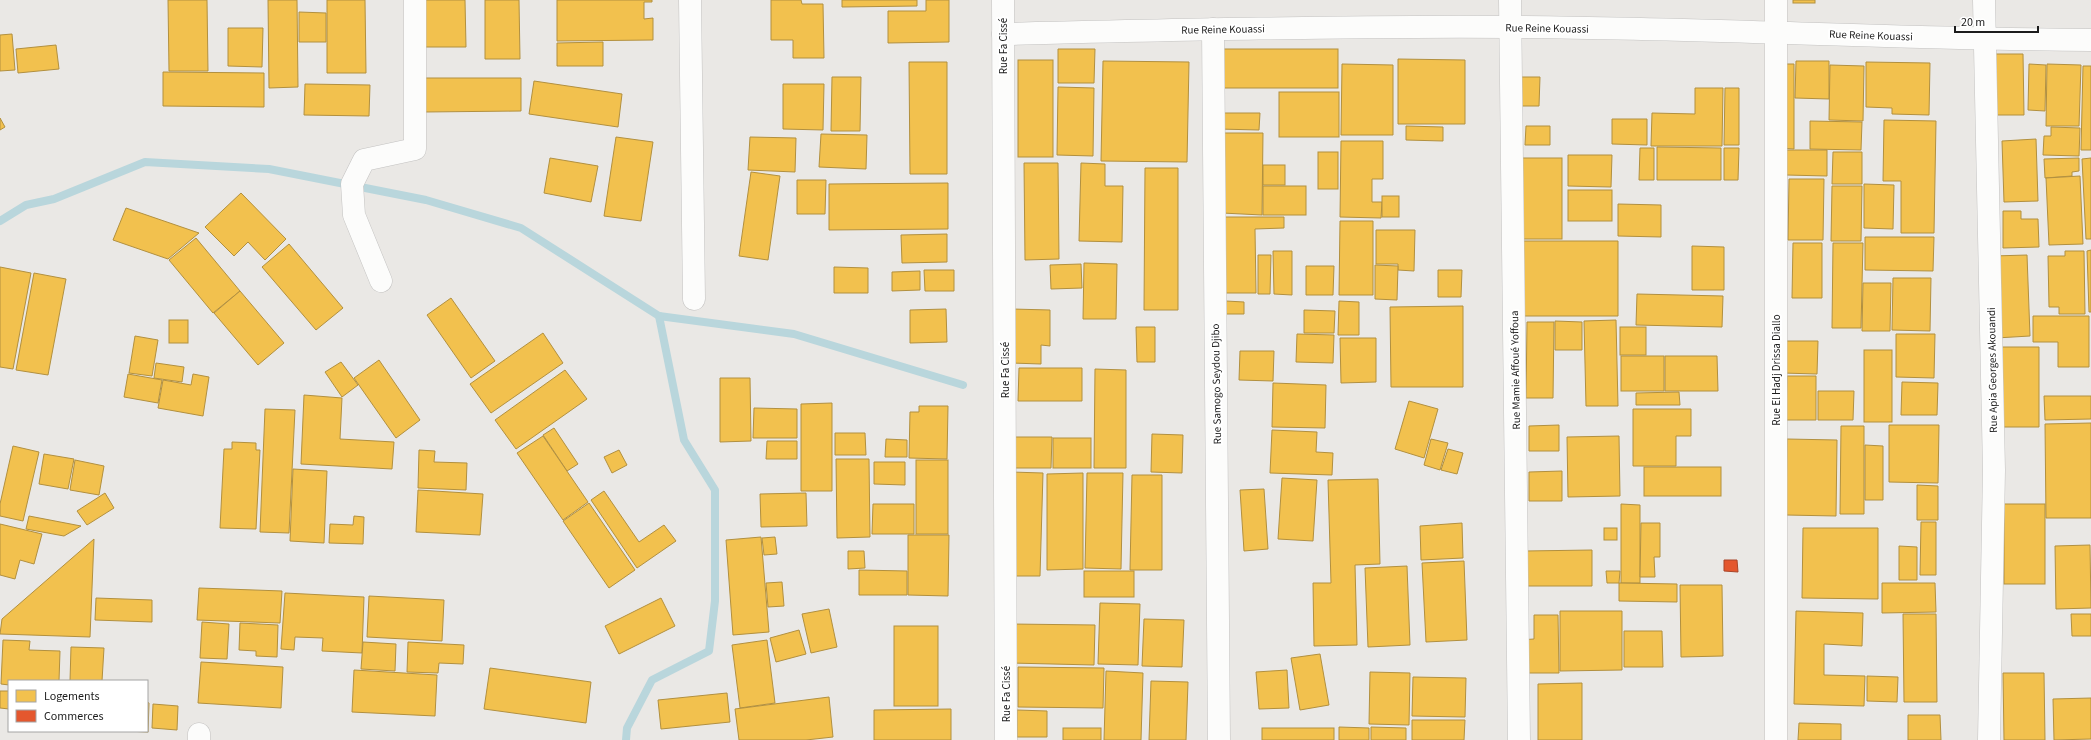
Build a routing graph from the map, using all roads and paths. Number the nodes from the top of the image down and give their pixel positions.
1 (415, 0) edge
2 (690, 0) edge
3 (1003, 0) edge
4 (1510, 0) edge
5 (1776, 0) edge
6 (1984, 0) edge
7 (1511, 27) junction
8 (1213, 29) junction
9 (1776, 32) junction
10 (1003, 34) junction
11 (1984, 39) junction
12 (2091, 40) edge
13 (381, 281) dead end
14 (694, 299) dead end
15 (1006, 740) edge
16 (1219, 740) edge
17 (1520, 740) edge
18 (1776, 740) edge
19 (1990, 740) edge

1 - 13 street
2 - 14 street
3 - 10 street, Rue Fa Cissé
4 - 7 street, Rue Mamie Affoué Yoffoua
5 - 9 street, Rue El Hadj Drissa Diallo
6 - 11 street, Rue Apia Georges Akouandi
7 - 8 street, Rue Reine Kouassi
7 - 9 street, Rue Reine Kouassi
7 - 17 street, Rue Mamie Affoué Yoffoua
8 - 10 street, Rue Reine Kouassi
8 - 16 street, Rue Samogo Seydou Djibo
9 - 11 street, Rue Reine Kouassi
9 - 18 street, Rue El Hadj Drissa Diallo
10 - 15 street, Rue Fa Cissé
11 - 12 street, Rue Reine Kouassi
11 - 19 street, Rue Apia Georges Akouandi

